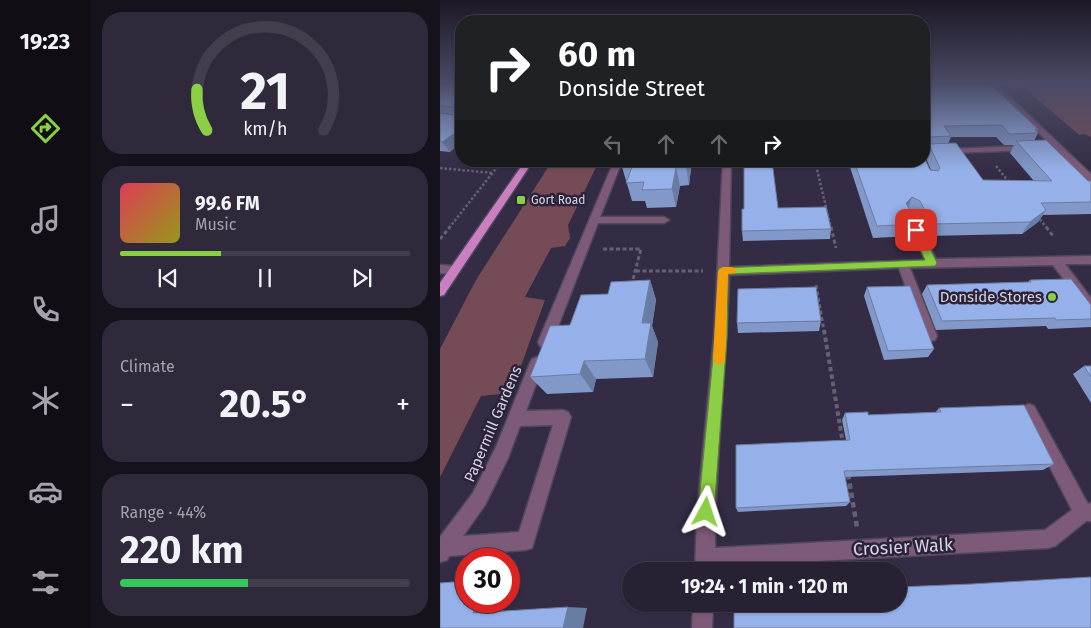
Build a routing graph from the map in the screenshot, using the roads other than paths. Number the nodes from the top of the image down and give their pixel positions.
1 (1019, 112) edge
2 (1039, 148) edge
3 (930, 152) edge
4 (525, 167) edge
5 (615, 167) edge
6 (726, 167) edge
7 (1091, 178) edge
8 (908, 214) edge
9 (593, 220) junction
10 (664, 220) dead end
11 (1091, 260) edge
12 (1056, 261) junction
13 (932, 263) junction
14 (903, 264) junction
15 (440, 269) edge
16 (454, 270) junction
17 (723, 271) junction
18 (440, 292) edge
19 (1091, 307) edge
20 (930, 336) edge
21 (1029, 411) edge
22 (514, 419) junction
23 (1087, 513) edge
24 (442, 550) edge
25 (705, 562) edge
26 (727, 562) edge
27 (703, 612) edge
28 (702, 628) edge

1 - 7 street
2 - 3 street
4 - 16 main road
5 - 9 street, Papermill Gardens
6 - 17 street
8 - 13 street
9 - 10 street
9 - 22 street, Papermill Gardens
11 - 12 street
12 - 13 street
12 - 19 street
13 - 14 street
14 - 17 street
14 - 20 street
15 - 16 street
16 - 18 main road
17 - 25 street
21 - 23 street
22 - 24 street, Papermill Gardens
22 - 24 street
23 - 26 street, Crosier Walk
27 - 28 street

